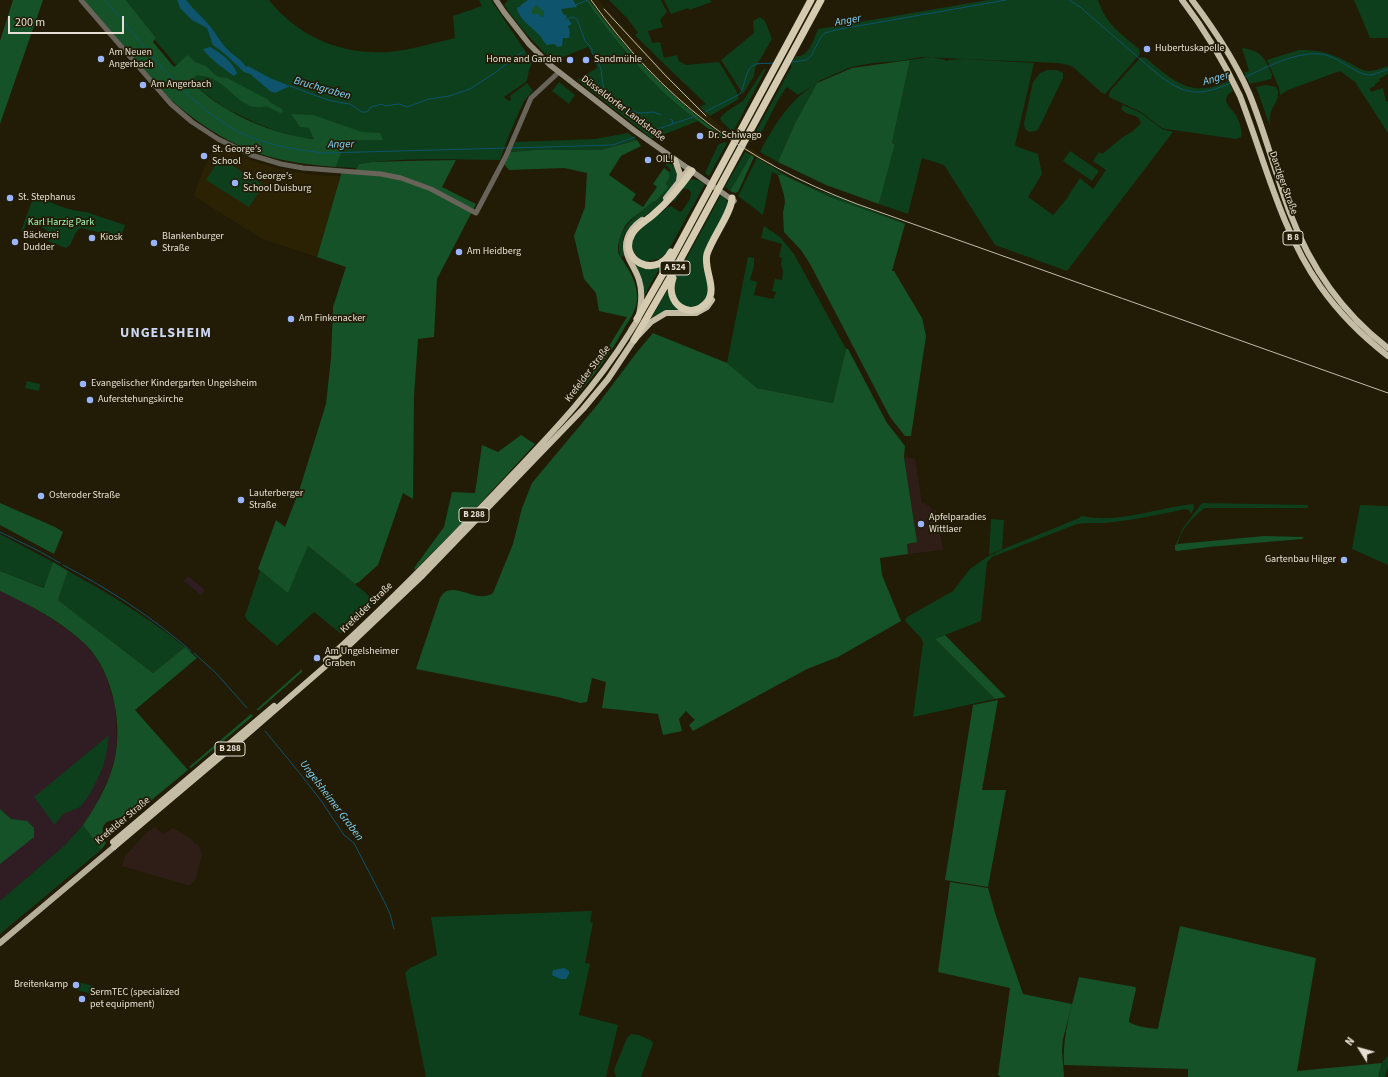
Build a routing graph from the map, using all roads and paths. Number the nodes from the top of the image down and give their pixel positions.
1 (81, 0) edge
2 (496, 0) edge
3 (811, 0) edge
4 (821, 0) edge
5 (1182, 0) edge
6 (1192, 0) edge
7 (559, 72) junction
8 (675, 160) junction
9 (691, 170) junction
10 (678, 182) junction
11 (733, 200) junction
12 (682, 238) junction
13 (679, 262) junction
14 (637, 320) junction
15 (634, 340) junction
16 (1388, 348) edge
17 (1388, 356) edge
18 (112, 845) junction
19 (0, 938) edge
20 (0, 943) edge

1 - 7 street
2 - 7 main road, Düsseldorfer Landstraße
3 - 12 highway, A 524
4 - 13 highway, A 524
5 - 17 highway, Danziger Straße / B 8
6 - 16 highway, Danziger Straße / B 8
7 - 8 main road, Düsseldorfer Landstraße
8 - 9 main road, Düsseldorfer Landstraße
8 - 10 highway
9 - 10 highway
9 - 11 main road, Düsseldorfer Landstraße
9 - 12 highway
10 - 14 highway
11 - 13 highway
11 - 15 highway, Krefelder Straße
12 - 14 highway, A 524
13 - 15 highway, A 524
14 - 18 highway, Krefelder Straße / B 288
15 - 18 highway, Krefelder Straße / B 288
18 - 19 main road, Krefelder Straße / B 288
18 - 20 main road, Krefelder Straße / B 288

